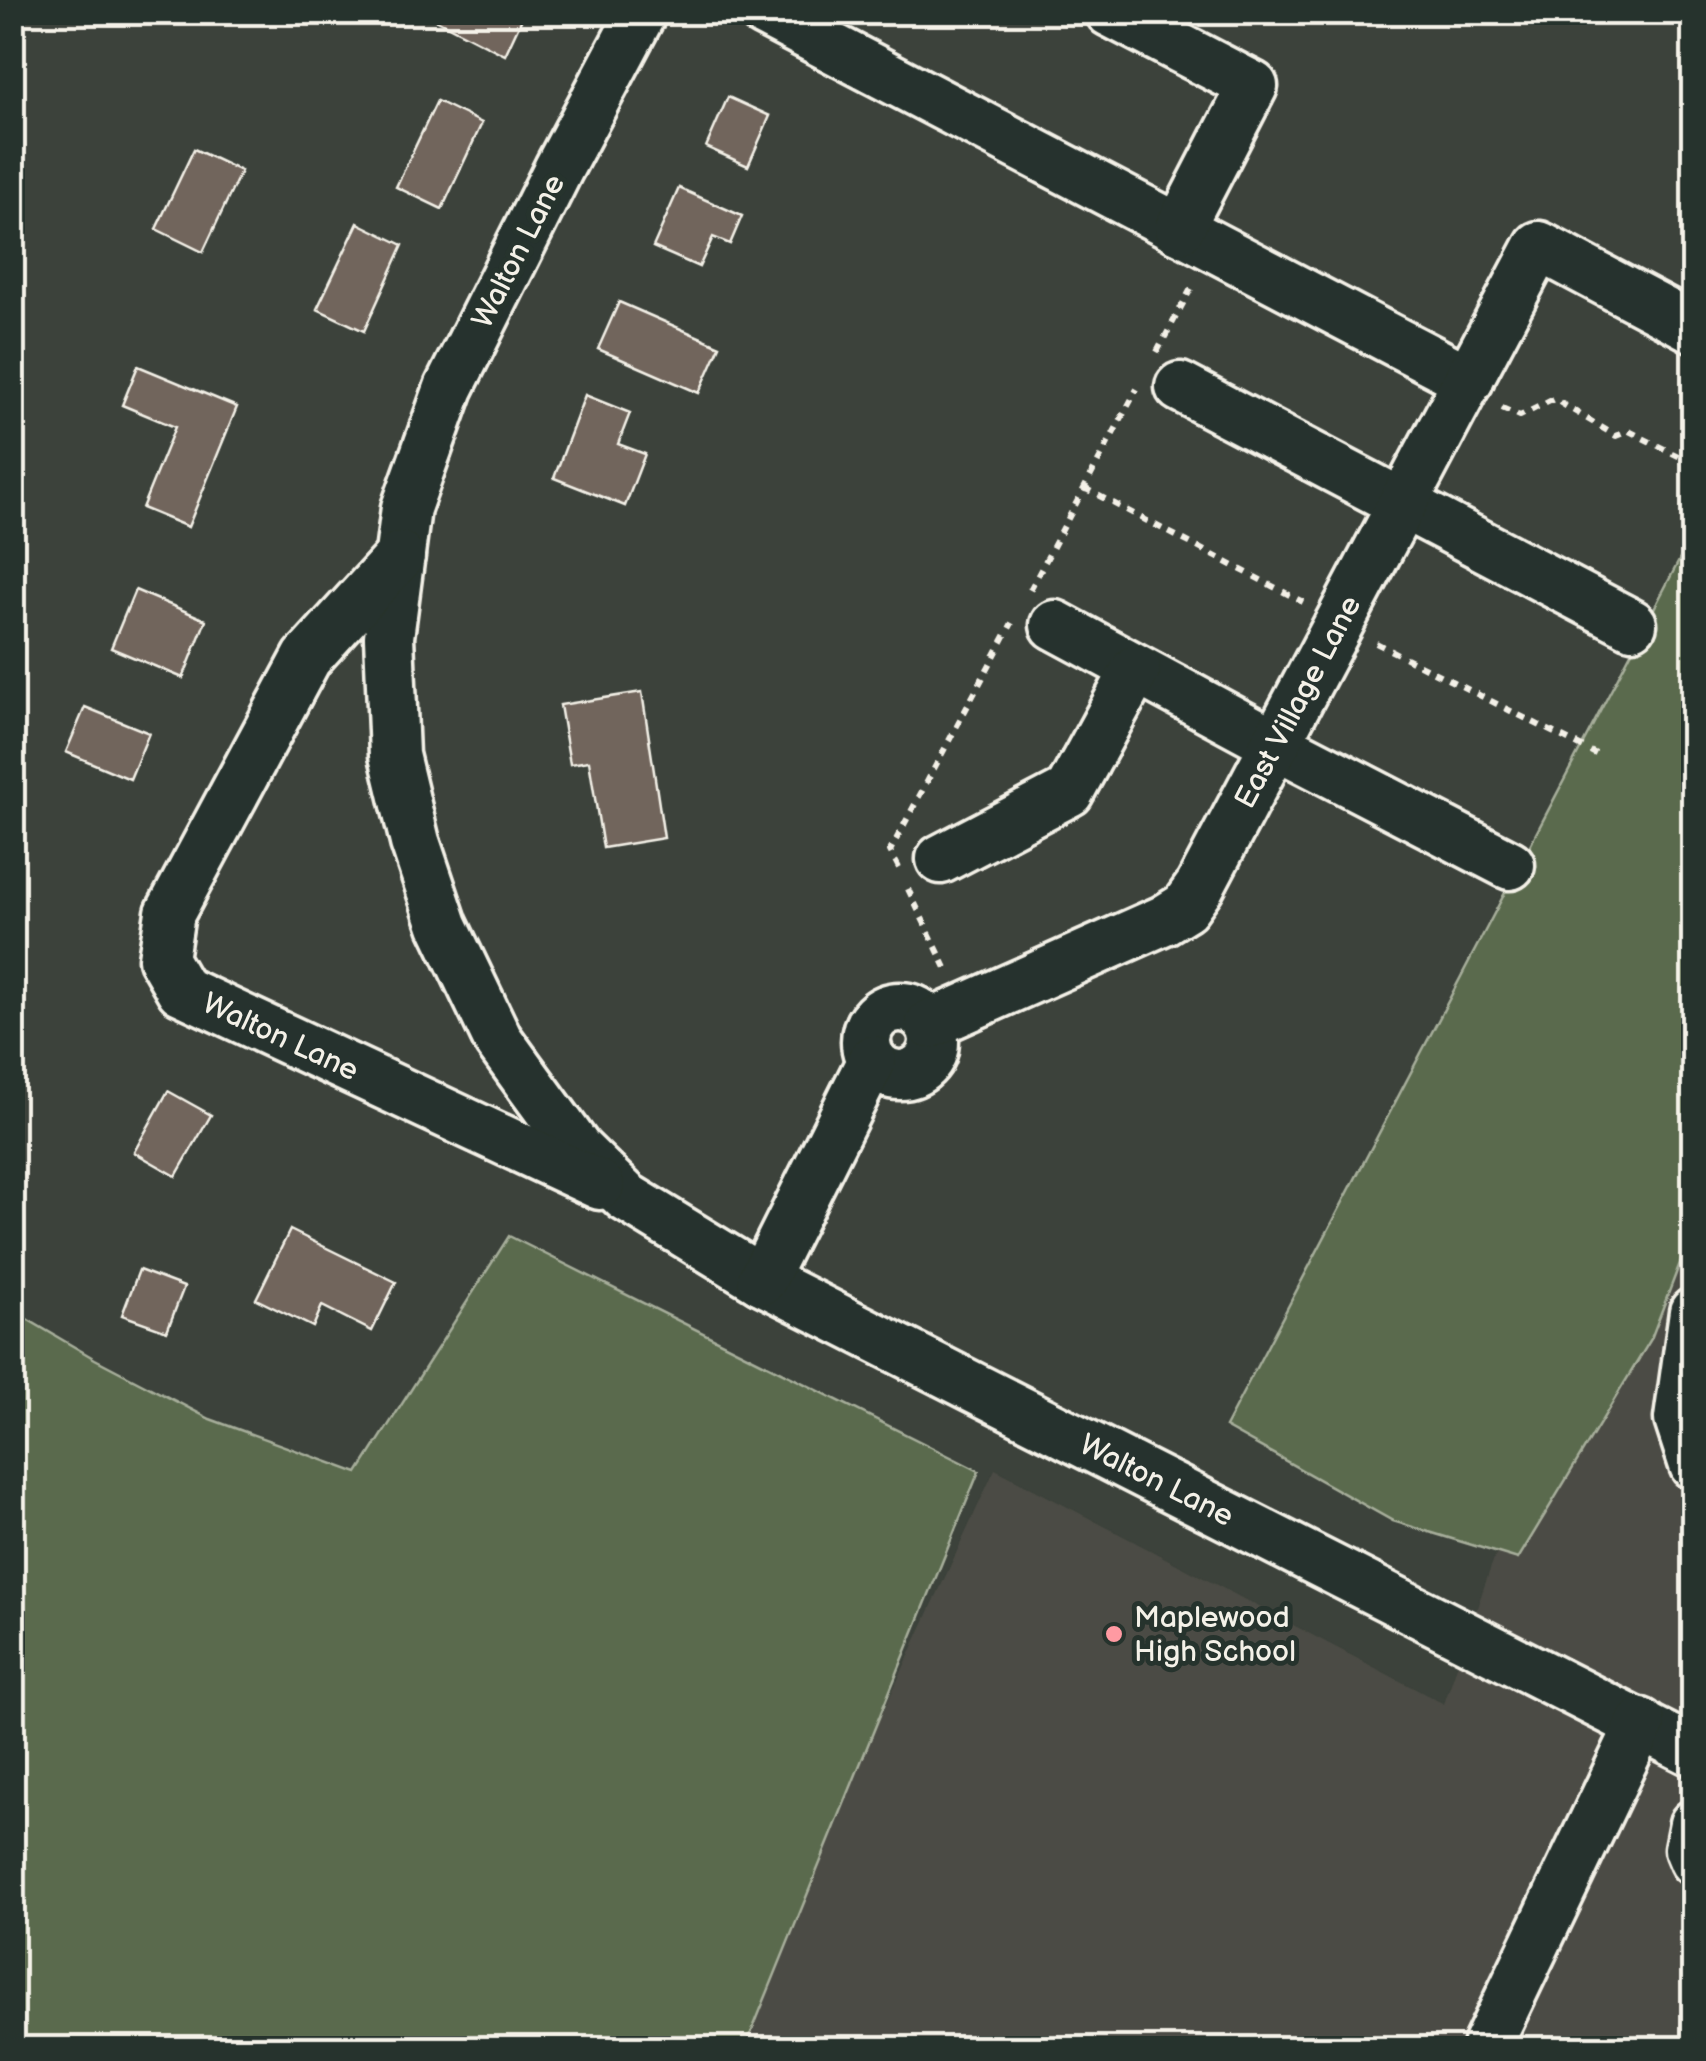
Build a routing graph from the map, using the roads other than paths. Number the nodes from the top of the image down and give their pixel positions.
1 (642, 12) edge
2 (764, 12) edge
3 (1110, 12) edge
4 (1180, 229) junction
5 (1694, 328) edge
6 (1156, 380) road end
7 (1486, 394) junction
8 (1404, 505) junction
9 (400, 556) junction
10 (1034, 609) road end
11 (1632, 624) dead end
12 (1136, 669) junction
13 (1276, 744) junction
14 (941, 859) dead end
15 (1510, 865) dead end
16 (626, 1197) junction
17 (773, 1286) junction
18 (1694, 1312) edge
19 (1694, 1465) edge
20 (1641, 1724) junction
21 (1694, 1752) edge
22 (1694, 1824) edge
23 (1694, 1861) edge
24 (1488, 2048) edge

1 - 9 street, Walton Lane
2 - 4 street
3 - 4 street
4 - 7 street
5 - 7 street, East Village Lane
6 - 8 street
7 - 8 street, East Village Lane
8 - 11 street
8 - 13 street, East Village Lane
9 - 16 street, Walton Lane
9 - 16 street, Walton Lane
10 - 12 street
12 - 13 street
12 - 14 street
13 - 15 street
13 - 17 street, East Village Lane
16 - 17 street, Walton Lane
17 - 20 street, Walton Lane
18 - 19 street
20 - 21 street, Walton Lane
20 - 24 street
22 - 23 street

